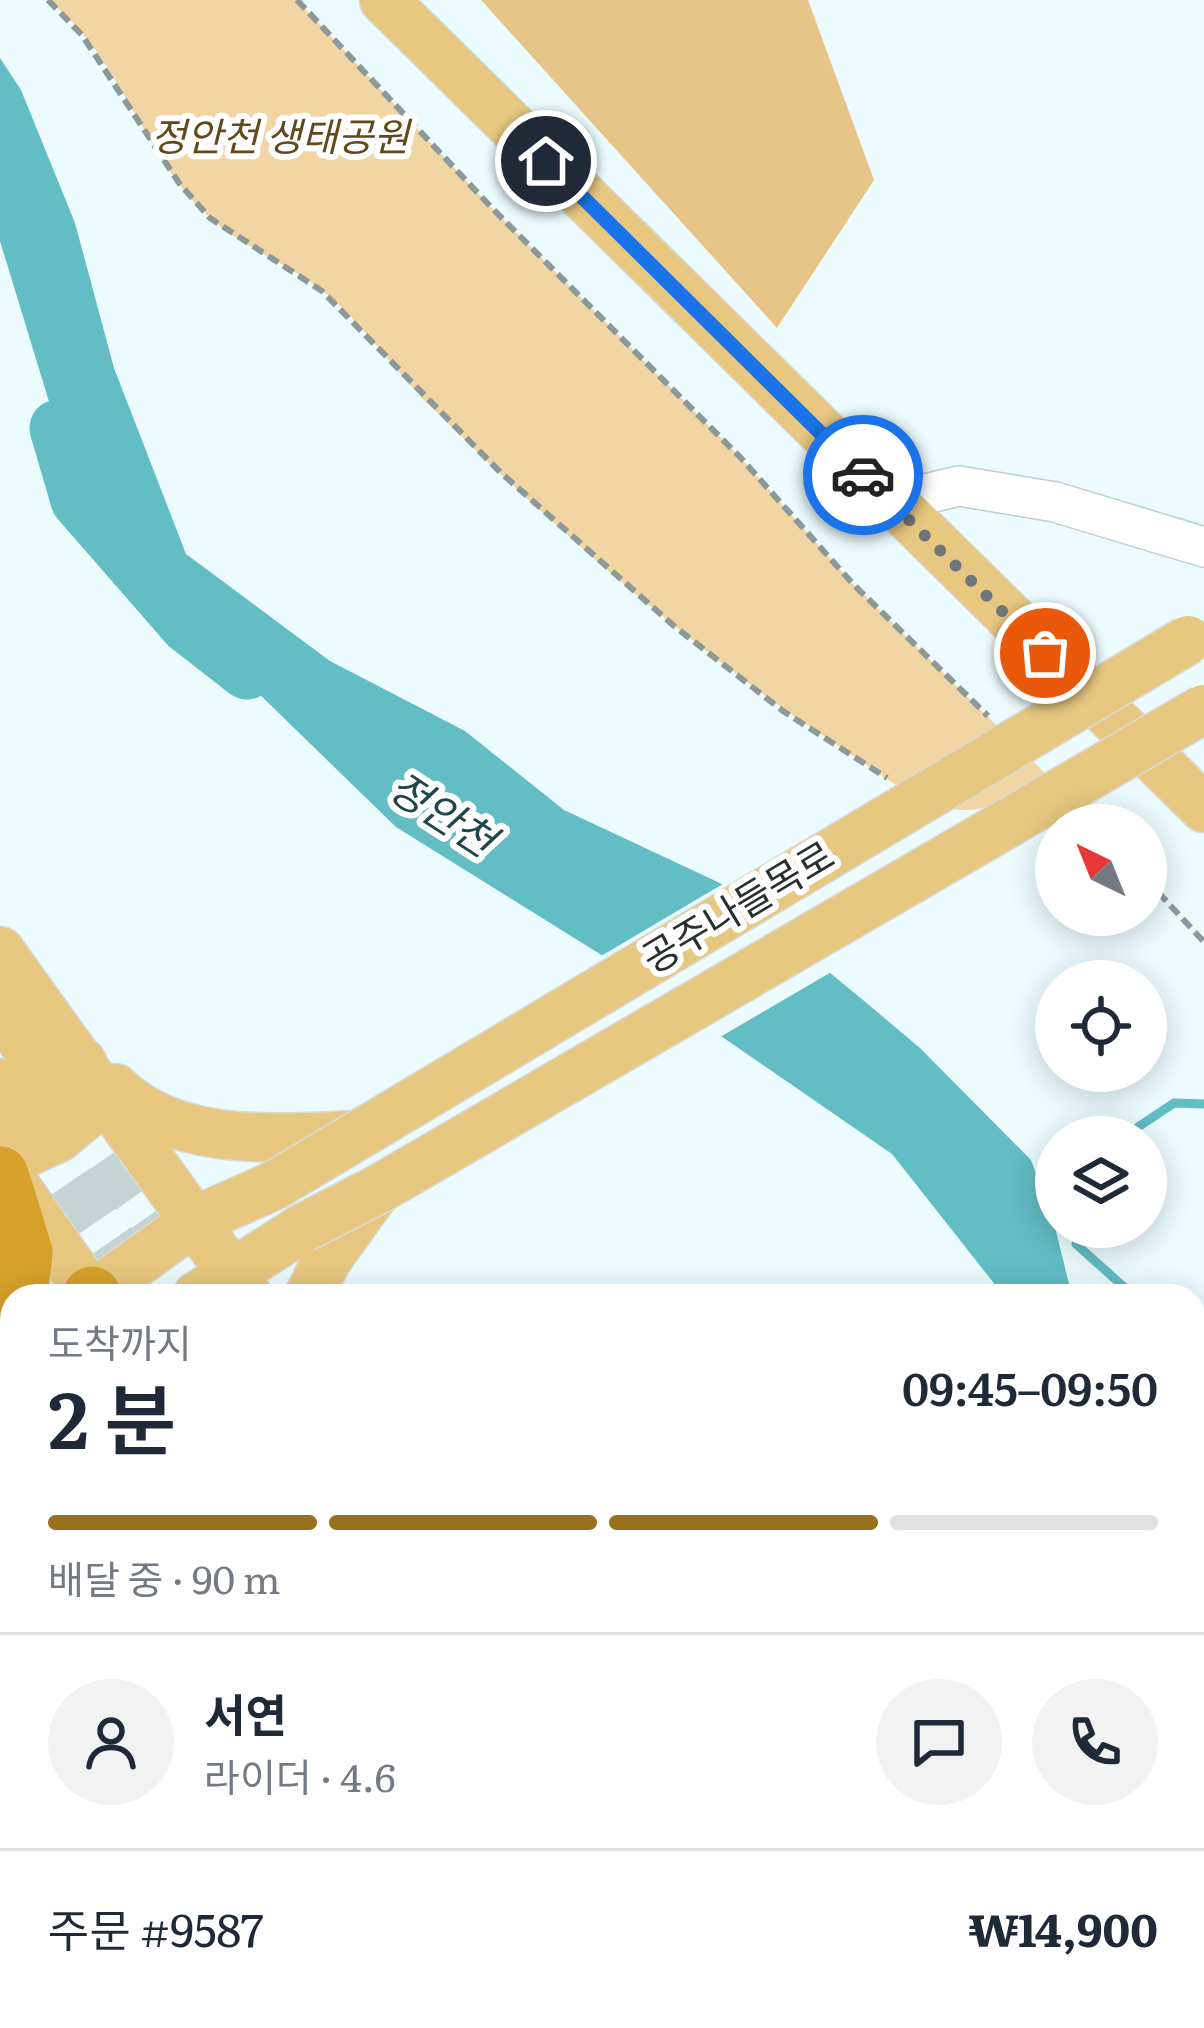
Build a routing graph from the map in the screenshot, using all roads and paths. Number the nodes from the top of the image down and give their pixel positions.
1 (48, 0) edge
2 (297, 0) edge
3 (384, 0) edge
4 (890, 502) junction
5 (1204, 547) edge
6 (1196, 635) edge
7 (1204, 709) edge
8 (998, 727) dead end
9 (892, 781) dead end
10 (1204, 808) edge
11 (1167, 902) edge
12 (1204, 942) edge
13 (0, 951) edge
14 (0, 1012) edge
15 (0, 1082) edge
16 (43, 1104) edge
17 (355, 1135) junction
18 (0, 1164) edge
19 (0, 1174) edge
20 (196, 1220) junction
21 (313, 1262) edge
22 (20, 1284) edge
23 (84, 1284) edge
24 (108, 1284) edge
25 (223, 1284) edge
26 (239, 1284) edge

1 - 9 path
2 - 8 path
3 - 4 main road
4 - 5 lane
4 - 10 main road
6 - 17 main road, 공주나들목로, bridge
7 - 21 main road, 공주나들목로, bridge
11 - 12 path
13 - 16 main road
14 - 16 main road
15 - 16 main road
16 - 17 main road
16 - 20 main road
17 - 20 main road, 공주나들목로, bridge
18 - 23 main road
19 - 22 highway
20 - 24 main road, 공주나들목로
20 - 25 main road
21 - 26 main road, 공주나들목로

